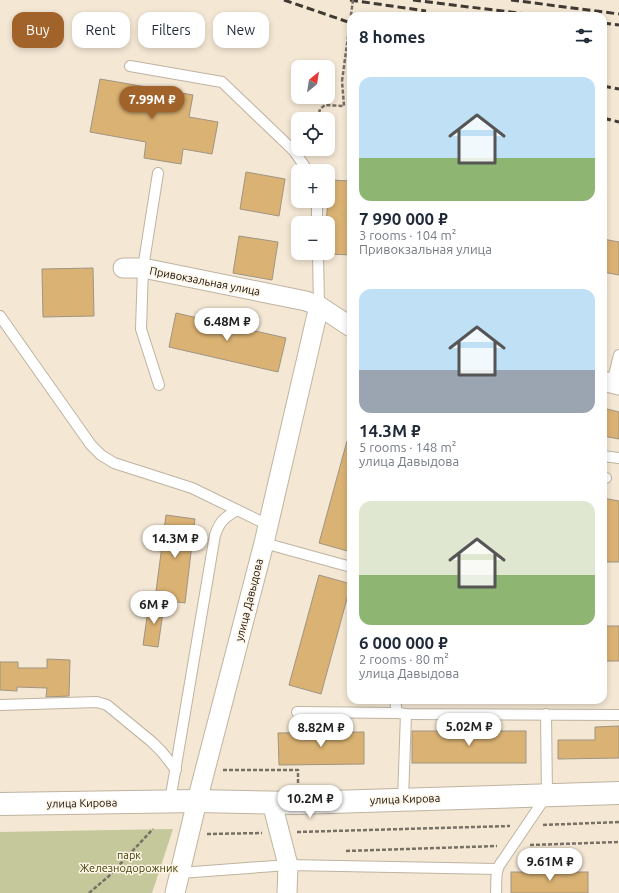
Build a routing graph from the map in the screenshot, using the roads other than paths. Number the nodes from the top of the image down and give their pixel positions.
1 (130, 66) dead end
2 (303, 164) edge
3 (158, 173) dead end
4 (318, 260) edge
5 (123, 268) dead end
6 (143, 268) junction
7 (320, 306) junction
8 (0, 316) edge
9 (347, 324) edge
10 (619, 355) edge
11 (611, 383) edge
12 (159, 385) dead end
13 (607, 456) edge
14 (619, 458) edge
15 (237, 510) junction
16 (266, 534) junction
17 (347, 564) edge
18 (397, 704) edge
19 (0, 705) edge
20 (297, 712) dead end
21 (401, 714) junction
22 (546, 714) junction
23 (619, 715) edge
24 (176, 770) junction
25 (619, 793) edge
26 (547, 795) junction
27 (403, 799) junction
28 (170, 801) junction
29 (197, 801) junction
30 (272, 803) junction
31 (0, 804) edge
32 (288, 865) junction
33 (497, 869) junction
34 (180, 873) junction
35 (175, 893) edge
36 (287, 893) edge
37 (496, 893) edge

1 - 2 lane
3 - 6 lane
4 - 7 lane
5 - 6 street, Привокзальная улица
6 - 7 street, Привокзальная улица
6 - 12 lane
7 - 9 street, Привокзальная улица
7 - 16 street, улица Давыдова
8 - 15 lane
10 - 11 lane
13 - 14 lane
15 - 16 lane
15 - 24 lane
16 - 17 lane
16 - 29 street, улица Давыдова
18 - 21 lane
19 - 24 lane
20 - 21 lane
21 - 22 lane
21 - 27 lane
22 - 23 lane
22 - 26 lane
24 - 28 lane
25 - 26 main road, улица Кирова
26 - 27 main road, улица Кирова
26 - 33 lane
27 - 30 main road, улица Кирова
28 - 29 main road, улица Кирова
28 - 31 main road, улица Кирова
29 - 30 main road, улица Кирова
29 - 34 street, улица Давыдова
30 - 32 street
32 - 33 lane
32 - 34 lane
32 - 36 street
33 - 37 lane
34 - 35 street, улица Давыдова

